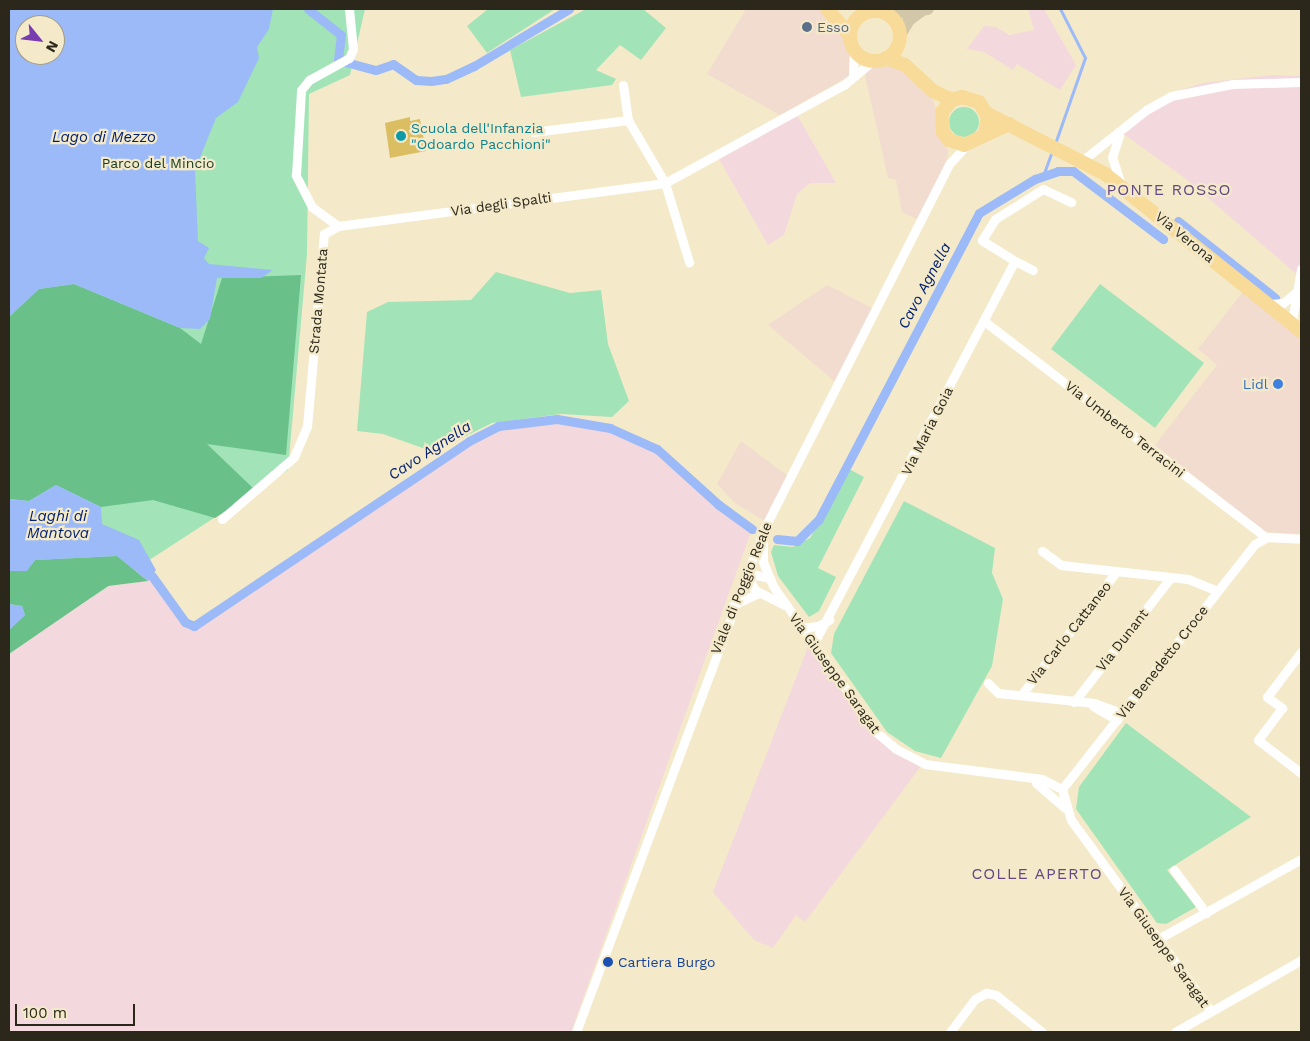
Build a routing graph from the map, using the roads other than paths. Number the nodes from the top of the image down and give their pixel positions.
1 (349, 9) edge
2 (926, 9) edge
3 (830, 11) edge
4 (863, 14) junction
5 (887, 14) junction
6 (850, 35) junction
7 (899, 40) junction
8 (854, 50) junction
9 (886, 58) junction
10 (872, 61) junction
11 (905, 65) junction
12 (853, 76) junction
13 (1301, 82) edge
14 (623, 85) dead end
15 (934, 91) junction
16 (952, 100) junction
17 (942, 112) junction
18 (986, 113) junction
19 (628, 120) junction
20 (1009, 124) junction
21 (533, 132) dead end
22 (985, 134) junction
23 (1118, 137) junction
24 (947, 138) junction
25 (967, 145) junction
26 (950, 162) junction
27 (1086, 162) junction
28 (665, 182) junction
29 (1123, 187) junction
30 (1071, 202) dead end
31 (338, 226) junction
32 (1016, 261) junction
33 (689, 262) dead end
34 (1301, 269) edge
35 (1033, 270) dead end
36 (1296, 292) junction
37 (1270, 304) junction
38 (984, 321) junction
39 (1298, 328) edge
40 (222, 519) dead end
41 (764, 529) junction
42 (1265, 537) junction
43 (1301, 538) edge
44 (1042, 551) dead end
45 (1116, 572) junction
46 (746, 574) junction
47 (769, 578) junction
48 (1171, 578) junction
49 (1217, 591) junction
50 (759, 593) junction
51 (733, 606) junction
52 (785, 606) junction
53 (831, 618) junction
54 (801, 628) junction
55 (813, 645) junction
56 (1301, 652) edge
57 (988, 682) dead end
58 (1022, 694) junction
59 (1074, 702) junction
60 (1119, 717) junction
61 (1301, 773) edge
62 (1028, 777) junction
63 (1036, 783) junction
64 (1062, 789) junction
65 (1065, 808) junction
66 (1301, 859) edge
67 (1174, 870) dead end
68 (1206, 913) junction
69 (1158, 939) junction
70 (1301, 960) edge
71 (1211, 1011) junction
72 (576, 1032) edge
73 (950, 1032) edge
74 (1042, 1032) edge
75 (1175, 1032) edge

1 - 31 street
2 - 5 main road
2 - 7 main road
3 - 4 main road
3 - 6 main road
4 - 5 main road
4 - 6 main road
5 - 7 main road
6 - 8 main road
7 - 9 main road
7 - 11 main road
8 - 10 main road
8 - 12 street
9 - 10 main road
9 - 11 main road
10 - 12 street, Via degli Spalti
11 - 15 main road
12 - 28 street, Via degli Spalti
13 - 23 street
14 - 19 street
15 - 16 main road
15 - 17 main road
16 - 17 main road
16 - 18 main road
17 - 24 main road
18 - 20 main road, Via Verona
18 - 22 main road
19 - 21 street
19 - 28 street
20 - 22 main road
20 - 27 main road, Via Verona
22 - 25 main road
23 - 27 street
23 - 29 street
24 - 25 main road
24 - 26 street
25 - 26 street, Viale di Poggio Reale
26 - 41 street, Viale di Poggio Reale
27 - 29 main road, Via Verona
28 - 31 street, Via degli Spalti
28 - 33 street
29 - 37 main road, Via Verona
30 - 32 street
31 - 40 street, Strada Montata
32 - 35 street
32 - 38 street, Via Maria Goia
34 - 36 street
36 - 37 street
36 - 39 street
37 - 39 main road, Via Verona
38 - 42 street, Via Umberto Terracini
38 - 53 street, Via Maria Goia
41 - 46 street, Viale di Poggio Reale
41 - 47 street, Via Giuseppe Saragat
42 - 43 street
42 - 49 street, Via Benedetto Croce
44 - 45 street
45 - 48 street
45 - 58 street, Via Carlo Cattaneo
46 - 47 street
46 - 50 street, Via Giuseppe Saragat
46 - 51 street, Viale di Poggio Reale
47 - 52 street, Via Giuseppe Saragat
48 - 49 street
48 - 59 street, Via Dunant
49 - 60 street, Via Benedetto Croce
50 - 51 street
50 - 52 street, Via Giuseppe Saragat
51 - 72 street, Viale di Poggio Reale
52 - 54 street, Via Giuseppe Saragat
53 - 54 street
53 - 55 street, Via Maria Goia
54 - 55 street, Via Giuseppe Saragat
55 - 62 street, Via Giuseppe Saragat
56 - 61 street
57 - 58 street
58 - 59 street
59 - 60 street
60 - 64 street, Via Benedetto Croce
62 - 63 street, Via Giuseppe Saragat
62 - 64 street, Via Giuseppe Saragat
63 - 64 street, Via Giuseppe Saragat
63 - 65 street, Via Giuseppe Saragat
64 - 65 street, Via Giuseppe Saragat
65 - 69 street, Via Giuseppe Saragat
66 - 68 street
67 - 68 street
68 - 69 street
69 - 71 street, Via Giuseppe Saragat
70 - 71 street
71 - 75 street
73 - 74 street

